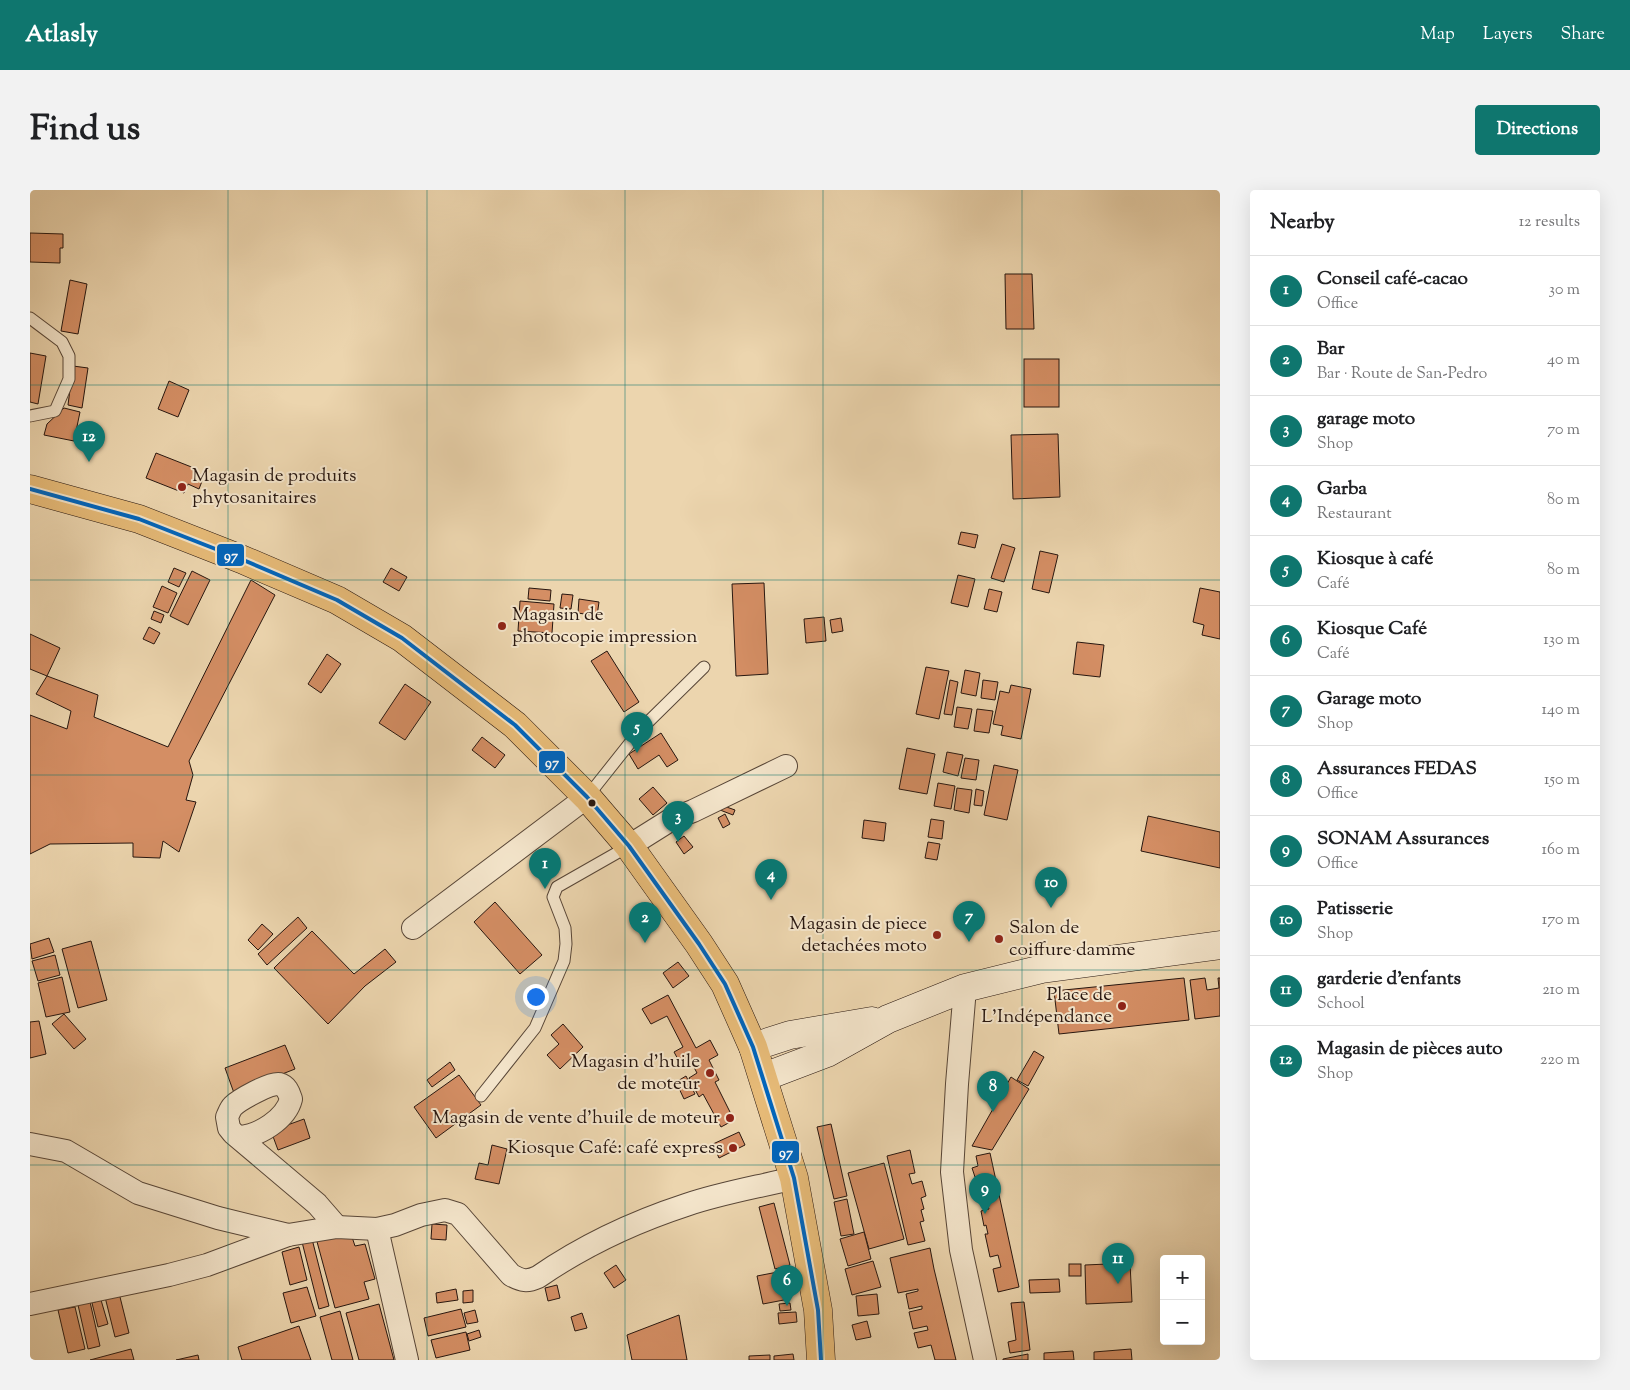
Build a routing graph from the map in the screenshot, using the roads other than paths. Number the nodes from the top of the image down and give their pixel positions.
1 (30, 318) edge
2 (30, 416) edge
3 (30, 489) edge
4 (704, 667) dead end
5 (786, 766) dead end
6 (587, 797) junction
7 (629, 846) junction
8 (413, 928) dead end
9 (1220, 945) edge
10 (965, 988) junction
11 (888, 1019) junction
12 (754, 1047) junction
13 (764, 1077) junction
14 (481, 1096) dead end
15 (239, 1137) dead end
16 (30, 1144) edge
17 (794, 1178) junction
18 (337, 1227) junction
19 (377, 1229) junction
20 (288, 1236) junction
21 (30, 1304) edge
22 (407, 1360) edge
23 (821, 1360) edge
24 (985, 1360) edge

1 - 2 lane
3 - 6 main road
4 - 6 lane
5 - 7 street
6 - 7 main road
6 - 8 street
7 - 12 main road
7 - 14 lane
9 - 10 main road
10 - 11 main road
10 - 24 street
11 - 12 main road
11 - 13 main road
12 - 13 main road
13 - 17 main road
15 - 18 street
16 - 20 street
17 - 19 street
17 - 23 main road
18 - 19 street
18 - 20 street
19 - 22 street
20 - 21 street

